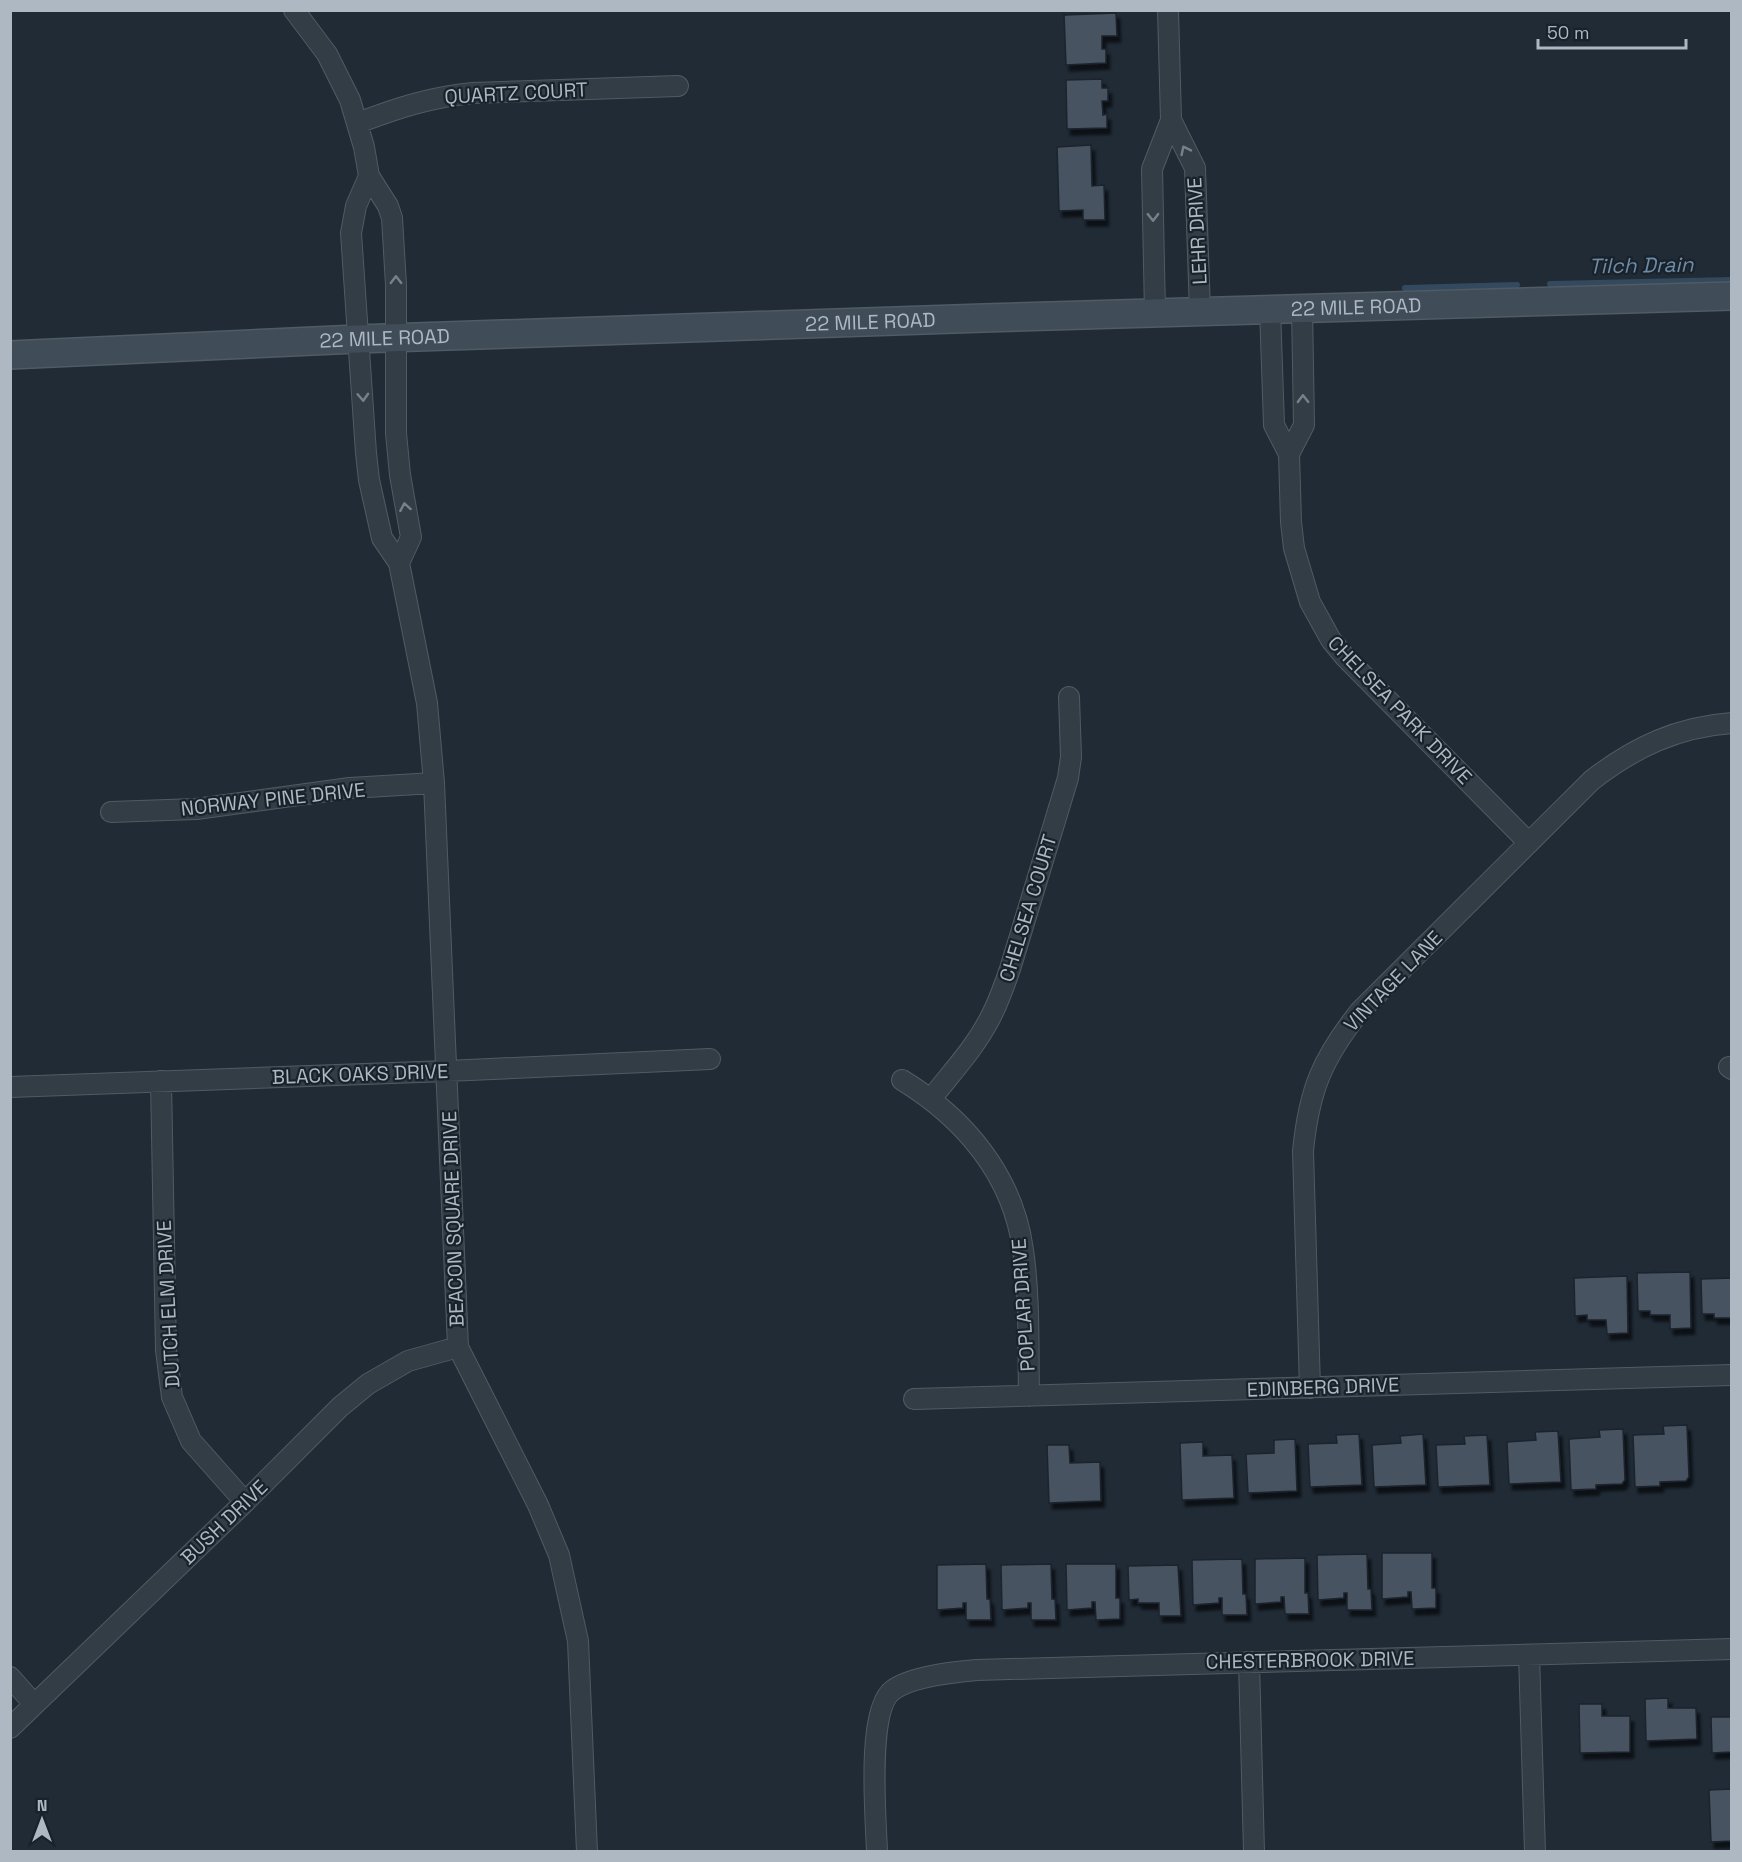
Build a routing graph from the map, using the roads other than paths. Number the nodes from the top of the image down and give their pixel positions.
1 (294, 10) edge
2 (1168, 10) edge
3 (678, 86) dead end
4 (1171, 120) junction
5 (358, 123) junction
6 (369, 176) junction
7 (1731, 296) edge
8 (1302, 308) junction
9 (1270, 309) junction
10 (1200, 311) junction
11 (1155, 312) junction
12 (395, 338) junction
13 (357, 339) junction
14 (10, 355) edge
15 (1289, 454) junction
16 (399, 563) junction
17 (1069, 697) dead end
18 (1731, 723) edge
19 (434, 783) junction
20 (111, 812) dead end
21 (1529, 843) junction
22 (710, 1059) dead end
23 (447, 1071) junction
24 (902, 1080) dead end
25 (161, 1081) junction
26 (10, 1087) edge
27 (932, 1099) junction
28 (458, 1347) junction
29 (1731, 1375) edge
30 (1310, 1388) junction
31 (1029, 1396) junction
32 (914, 1399) dead end
33 (245, 1502) junction
34 (1731, 1649) edge
35 (1529, 1655) junction
36 (1249, 1662) junction
37 (10, 1677) edge
38 (34, 1704) junction
39 (10, 1728) edge
40 (587, 1851) edge
41 (877, 1851) edge
42 (1254, 1851) edge
43 (1535, 1851) edge

1 - 5 street
2 - 4 street, LEHR DRIVE
3 - 5 street, QUARTZ COURT
10 -> 4 street, LEHR DRIVE
4 -> 11 street, LEHR DRIVE
5 - 6 street
12 -> 6 street
6 - 13 street, BEACON SQUARE DRIVE
7 - 8 street, 22 MILE ROAD
8 - 9 street, 22 MILE ROAD
15 -> 8 street, CHELSEA PARK DRIVE
9 - 10 street, 22 MILE ROAD
9 - 15 street, CHELSEA PARK DRIVE
10 - 11 street, 22 MILE ROAD
11 - 12 street, 22 MILE ROAD
12 - 13 street, 22 MILE ROAD
16 -> 12 street
13 - 14 street, 22 MILE ROAD
13 -> 16 street, BEACON SQUARE DRIVE
15 - 21 street, CHELSEA PARK DRIVE
16 - 19 street, BEACON SQUARE DRIVE
17 - 27 street, CHELSEA COURT
18 - 21 street, VINTAGE LANE
19 - 20 street, NORWAY PINE DRIVE
19 - 23 street, BEACON SQUARE DRIVE
21 - 30 street, VINTAGE LANE
22 - 23 street, BLACK OAKS DRIVE
23 - 25 street, BLACK OAKS DRIVE
23 - 28 street, BEACON SQUARE DRIVE
24 - 27 street, POPLAR DRIVE
25 - 26 street, BLACK OAKS DRIVE
25 - 33 street, DUTCH ELM DRIVE
27 - 31 street, POPLAR DRIVE
28 - 33 street, BUSH DRIVE
28 - 40 street, BEACON SQUARE DRIVE
29 - 30 street, EDINBERG DRIVE
30 - 31 street, EDINBERG DRIVE
31 - 32 street, EDINBERG DRIVE
33 - 38 street, BUSH DRIVE
34 - 35 street, CHESTERBROOK DRIVE
35 - 36 street, CHESTERBROOK DRIVE
35 - 43 street
36 - 41 street, CHESTERBROOK DRIVE
36 - 42 street
37 - 38 street
38 - 39 street, BUSH DRIVE

